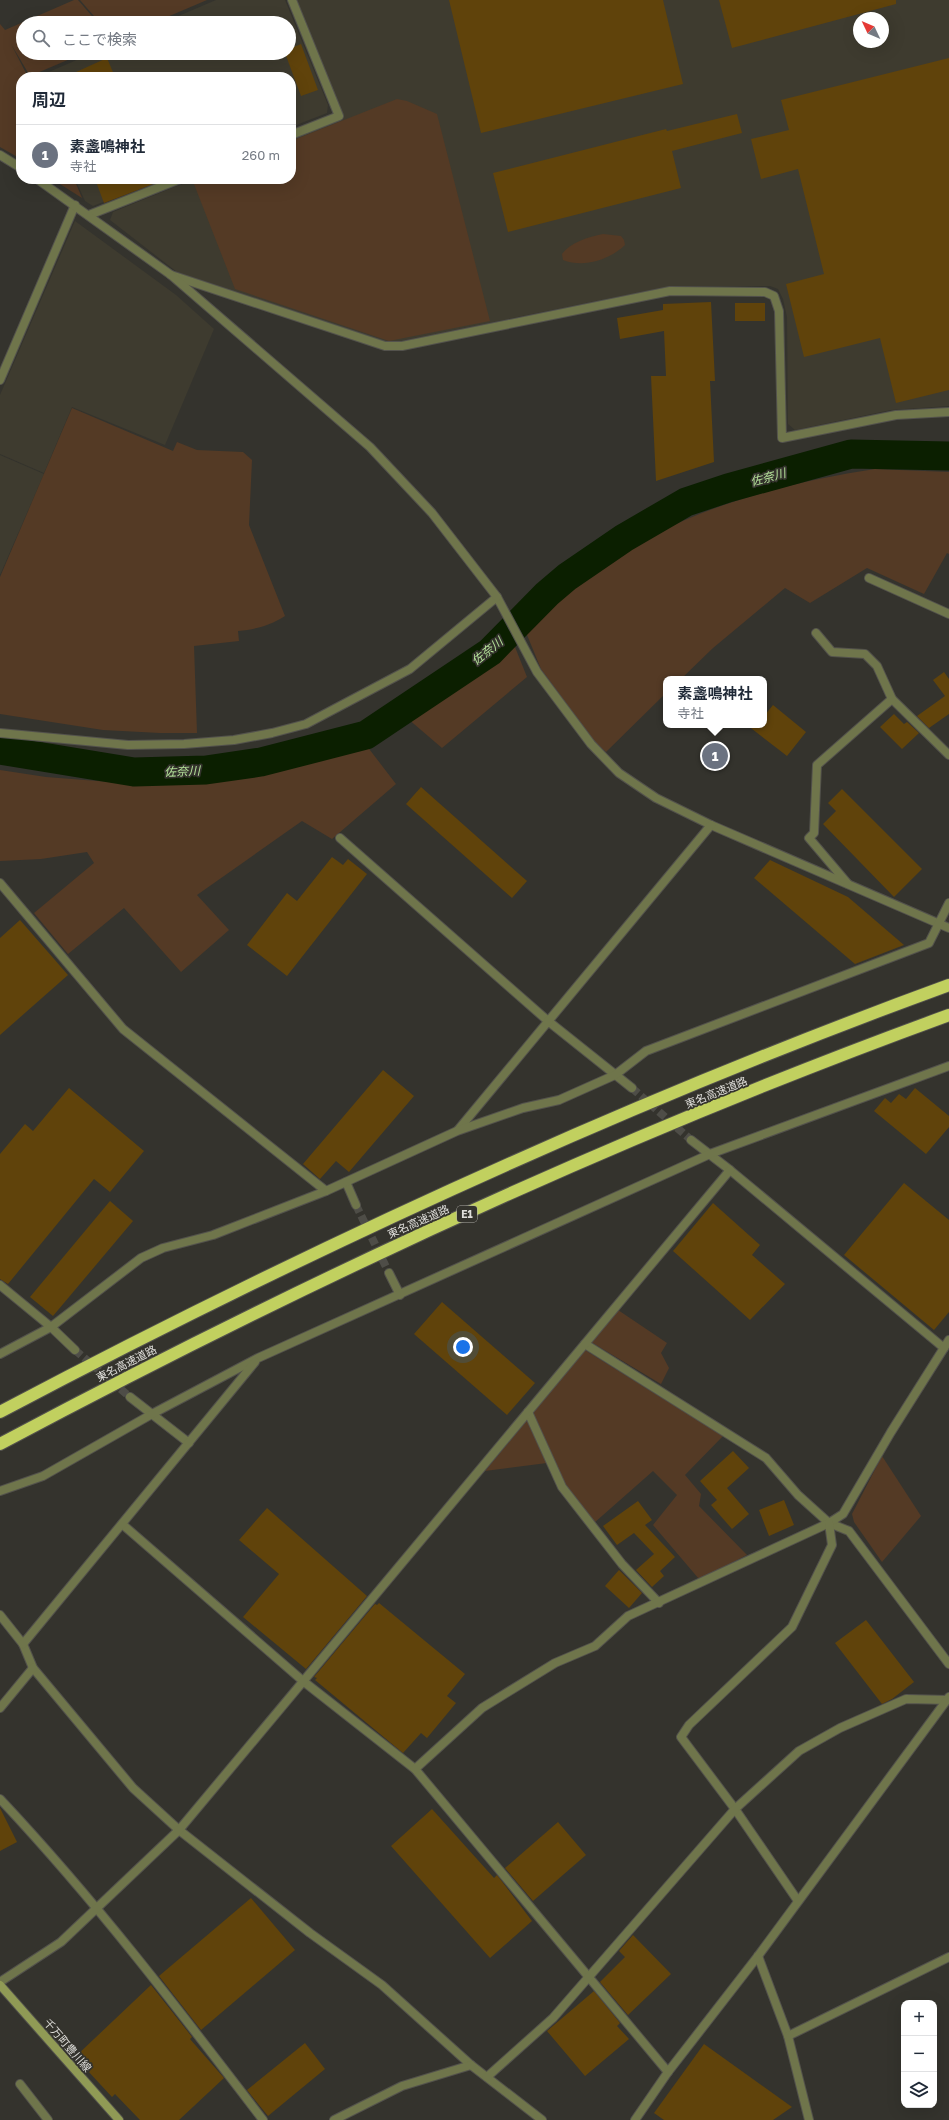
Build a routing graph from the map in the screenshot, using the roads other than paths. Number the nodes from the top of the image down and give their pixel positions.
1 (292, 0) edge
2 (296, 133) edge
3 (0, 155) edge
4 (16, 165) edge
5 (44, 184) edge
6 (167, 184) edge
7 (75, 205) junction
8 (89, 215) junction
9 (171, 275) junction
10 (0, 380) edge
11 (949, 412) edge
12 (869, 578) dead end
13 (497, 597) junction
14 (949, 614) edge
15 (816, 633) dead end
16 (892, 699) junction
17 (0, 733) edge
18 (949, 755) edge
19 (711, 825) junction
20 (340, 838) dead end
21 (0, 883) edge
22 (850, 886) junction
23 (949, 903) edge
24 (938, 923) junction
25 (949, 928) edge
26 (949, 985) edge
27 (949, 1016) edge
28 (548, 1021) junction
29 (949, 1066) edge
30 (615, 1075) junction
31 (632, 1088) tunnel mouth
32 (457, 1131) junction
33 (691, 1140) tunnel mouth
34 (710, 1154) junction
35 (730, 1170) junction
36 (346, 1182) junction
37 (326, 1191) junction
38 (356, 1205) tunnel mouth
39 (389, 1273) tunnel mouth
40 (0, 1284) edge
41 (400, 1295) junction
42 (51, 1327) junction
43 (949, 1340) edge
44 (585, 1344) junction
45 (944, 1348) junction
46 (75, 1350) tunnel mouth
47 (0, 1354) edge
48 (258, 1358) junction
49 (130, 1398) tunnel mouth
50 (0, 1412) edge
51 (528, 1412) junction
52 (152, 1414) junction
53 (189, 1443) junction
54 (0, 1444) edge
55 (0, 1491) edge
56 (830, 1523) junction
57 (122, 1524) junction
58 (659, 1602) junction
59 (0, 1615) edge
60 (23, 1644) junction
61 (949, 1664) edge
62 (33, 1668) junction
63 (303, 1681) junction
64 (949, 1698) edge
65 (0, 1708) edge
66 (414, 1769) junction
67 (0, 1799) edge
68 (735, 1809) junction
69 (179, 1830) junction
70 (798, 1901) junction
71 (96, 1908) junction
72 (758, 1956) junction
73 (949, 1957) edge
74 (589, 1978) junction
75 (0, 1984) edge
76 (788, 2036) junction
77 (471, 2065) junction
78 (668, 2072) junction
79 (487, 2077) junction
80 (20, 2084) dead end
81 (48, 2120) edge
82 (118, 2120) edge
83 (264, 2120) edge
84 (334, 2120) edge
85 (542, 2120) edge
86 (635, 2120) edge
87 (809, 2120) edge

1 - 2 street
3 - 4 street
5 - 7 street
6 - 8 street
7 - 8 street
7 - 10 street
8 - 9 street
9 - 11 street
9 - 13 street
12 - 14 street
13 - 17 street
13 - 19 street
15 - 16 street
16 - 18 street
16 - 22 street
19 - 22 street
19 - 28 street
20 - 28 street
21 - 37 street
22 - 24 street
23 - 24 street
24 - 25 street
24 - 30 street
26 - 50 highway, 東名高速道路
27 - 54 highway, 東名高速道路 / E1
28 - 30 street
28 - 32 street
29 - 34 street
30 - 31 street
30 - 32 street
32 - 36 street
33 - 34 street
34 - 35 street
34 - 41 street
35 - 44 street
35 - 45 street
36 - 37 street
36 - 38 street
37 - 42 street
39 - 41 street
40 - 42 street
41 - 48 street
42 - 46 street
42 - 47 street
43 - 45 street
44 - 51 street
44 - 56 street
45 - 56 street
48 - 52 street
48 - 53 street
49 - 52 street
51 - 58 street
51 - 63 street
52 - 53 street
52 - 55 street
53 - 57 street
56 - 58 street
56 - 61 street
56 - 68 street
57 - 60 street
57 - 63 street
58 - 66 street
59 - 60 street
60 - 62 street
62 - 65 street
62 - 69 street
63 - 66 street
63 - 69 street
64 - 68 street
64 - 70 street
66 - 74 street
67 - 71 street
68 - 70 street
68 - 74 street
69 - 71 street
69 - 77 street
70 - 72 street
71 - 75 street
71 - 83 street
72 - 76 street
72 - 78 street
73 - 76 street
74 - 78 street
74 - 79 street
75 - 82 main road, 千万町豊川線
76 - 87 street
77 - 79 street
77 - 84 street
78 - 86 street
79 - 85 street
80 - 81 street

